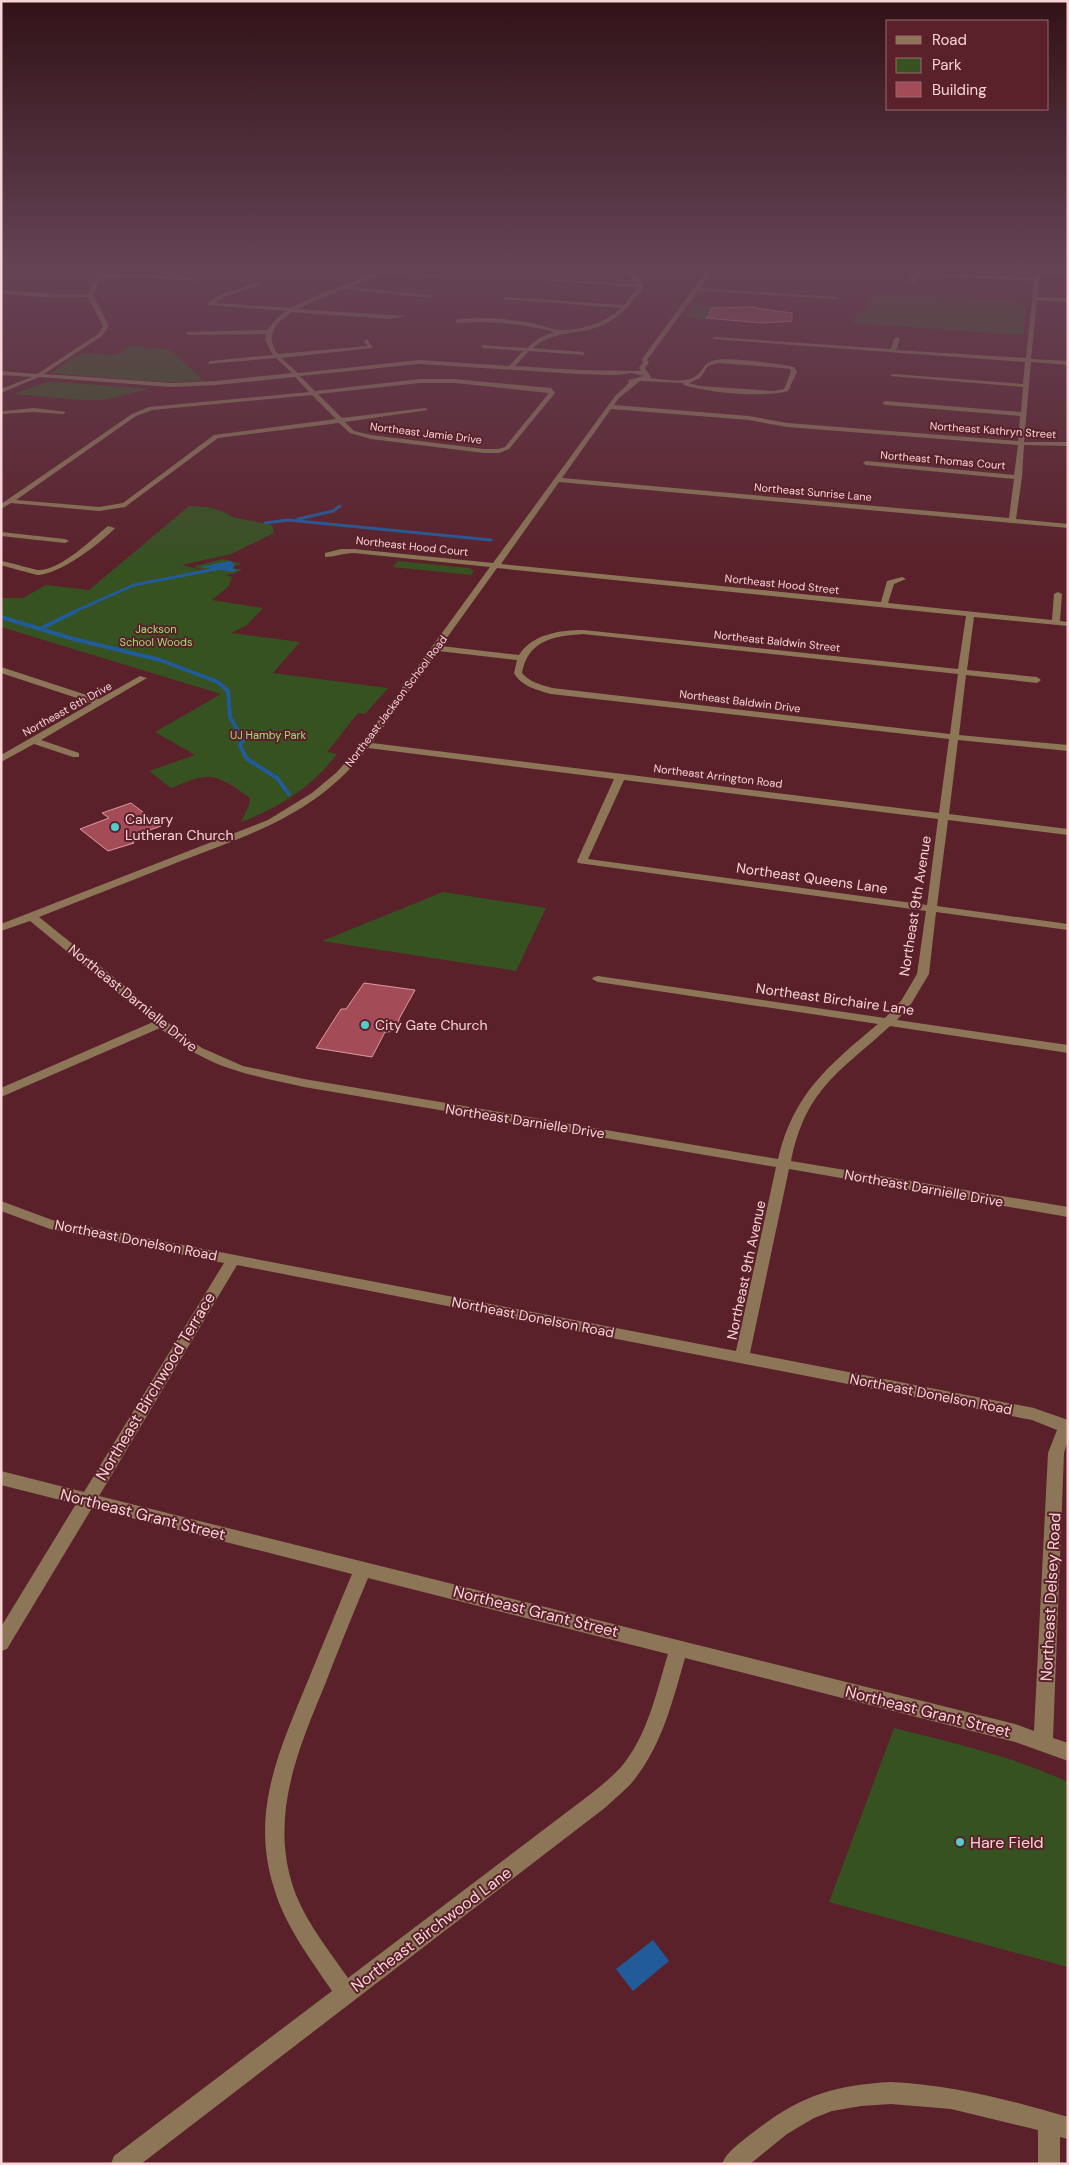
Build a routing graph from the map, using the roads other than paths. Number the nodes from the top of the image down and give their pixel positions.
1 (51, 367) edge
2 (289, 367) edge
3 (367, 367) edge
4 (511, 367) edge
5 (634, 367) edge
6 (643, 367) edge
7 (705, 367) edge
8 (786, 367) edge
9 (1028, 367) edge
10 (578, 372) junction
11 (624, 372) junction
12 (1, 374) edge
13 (296, 374) junction
14 (646, 374) junction
15 (37, 376) junction
16 (893, 376) dead end
17 (618, 380) junction
18 (639, 380) junction
19 (686, 381) junction
20 (1027, 386) junction
21 (1, 391) edge
22 (313, 392) junction
23 (617, 397) junction
24 (885, 403) dead end
25 (610, 407) junction
26 (425, 410) dead end
27 (3, 412) edge
28 (63, 412) dead end
29 (1024, 414) junction
30 (339, 420) junction
31 (1, 421) edge
32 (1020, 443) junction
33 (1068, 444) edge
34 (866, 463) dead end
35 (1019, 477) junction
36 (557, 480) junction
37 (9, 501) junction
38 (1, 507) edge
39 (1012, 521) junction
40 (1068, 526) edge
41 (111, 528) dead end
42 (1, 534) edge
43 (65, 541) dead end
44 (328, 555) dead end
45 (1, 563) edge
46 (495, 566) junction
47 (902, 579) dead end
48 (1058, 594) dead end
49 (884, 605) junction
50 (970, 614) junction
51 (1056, 623) junction
52 (1068, 624) edge
53 (436, 648) junction
54 (522, 658) junction
55 (1, 670) edge
56 (962, 673) junction
57 (143, 678) dead end
58 (1037, 680) dead end
59 (101, 703) junction
60 (953, 737) junction
61 (34, 741) junction
62 (365, 745) junction
63 (1068, 748) edge
64 (76, 755) dead end
65 (1, 759) edge
66 (620, 777) junction
67 (944, 817) junction
68 (1068, 832) edge
69 (931, 909) junction
70 (31, 916) junction
71 (1068, 927) edge
72 (1, 928) edge
73 (598, 978) dead end
74 (890, 1022) junction
75 (161, 1023) junction
76 (1068, 1049) edge
77 (1, 1093) edge
78 (784, 1165) junction
79 (1, 1206) edge
80 (1068, 1212) edge
81 (233, 1259) junction
82 (742, 1358) junction
83 (1067, 1426) edge
84 (1, 1478) edge
85 (86, 1500) junction
86 (363, 1568) junction
87 (1, 1643) edge
88 (679, 1647) junction
89 (1043, 1742) junction
90 (1068, 1752) edge
91 (346, 1994) junction
92 (1058, 2125) edge
93 (122, 2164) edge
94 (733, 2164) edge
95 (1049, 2164) edge

1 - 15 street
2 - 13 street, Northeast Jamie Drive
3 - 13 street
4 - 10 street
5 - 11 street
6 - 14 street
7 - 19 street
8 - 19 street
9 - 20 street
10 - 11 street
10 - 17 street
11 - 14 street
11 - 17 street
12 - 15 street
13 - 15 street
13 - 22 street, Northeast Jamie Drive
14 - 18 street, Northeast Jackson School Road
14 - 19 street
15 - 21 street
16 - 20 street
17 - 18 street
17 - 23 street, Northeast Jackson School Road
18 - 19 street
18 - 23 street, Northeast Jackson School Road
20 - 29 street
22 - 30 street, Northeast Jamie Drive
22 - 30 street, Northeast Jamie Drive
22 - 37 street
23 - 25 street, Northeast Jackson School Road
24 - 29 street
25 - 32 street, Northeast Kathryn Street
25 - 36 street, Northeast Jackson School Road
26 - 30 street
27 - 28 street
27 - 31 street
29 - 32 street
30 - 37 street
32 - 33 street, Northeast Kathryn Street
32 - 35 street
34 - 35 street, Northeast Thomas Court
35 - 39 street
36 - 39 street, Northeast Sunrise Lane
36 - 46 street, Northeast Jackson School Road
37 - 38 street
39 - 40 street, Northeast Sunrise Lane
41 - 45 street
42 - 43 street
44 - 46 street, Northeast Hood Court
46 - 49 street, Northeast Hood Street
46 - 53 street, Northeast Jackson School Road
47 - 49 street
48 - 51 street
49 - 50 street, Northeast Hood Street
50 - 51 street, Northeast Hood Street
50 - 56 street, Northeast 9th Avenue
51 - 52 street, Northeast Hood Street
53 - 54 street
53 - 62 street, Northeast Jackson School Road
54 - 56 street, Northeast Baldwin Street
54 - 60 street, Northeast Baldwin Drive
55 - 59 street
56 - 58 street, Northeast Baldwin Street
56 - 60 street, Northeast 9th Avenue
57 - 59 street, Northeast 6th Drive
59 - 61 street, Northeast 6th Drive
60 - 63 street, Northeast Baldwin Drive
60 - 67 street, Northeast 9th Avenue
61 - 64 street
61 - 65 street, Northeast 6th Drive
62 - 66 street, Northeast Arrington Road
62 - 70 street, Northeast Jackson School Road
66 - 67 street, Northeast Arrington Road
66 - 69 street, Northeast Queens Lane
67 - 68 street, Northeast Arrington Road
67 - 69 street, Northeast 9th Avenue
69 - 71 street, Northeast Queens Lane
69 - 74 street, Northeast 9th Avenue
70 - 72 street, Northeast Jackson School Road
70 - 75 street, Northeast Darnielle Drive
73 - 74 street, Northeast Birchaire Lane
74 - 76 street, Northeast Birchaire Lane
74 - 78 street, Northeast 9th Avenue
75 - 77 street
75 - 78 street, Northeast Darnielle Drive
78 - 80 street, Northeast Darnielle Drive
78 - 82 street, Northeast 9th Avenue
79 - 81 street, Northeast Donelson Road
81 - 82 street, Northeast Donelson Road
81 - 85 street, Northeast Birchwood Terrace
82 - 83 street, Northeast Donelson Road
83 - 89 street, Northeast Delsey Road
84 - 85 street, Northeast Grant Street
85 - 86 street, Northeast Grant Street
85 - 87 street, Northeast Birchwood Terrace
86 - 88 street, Northeast Grant Street
86 - 91 street
88 - 89 street, Northeast Grant Street
88 - 91 street, Northeast Birchwood Lane
89 - 90 street, Northeast Grant Street
91 - 93 street, Northeast Birchwood Lane
92 - 94 street
92 - 95 street

